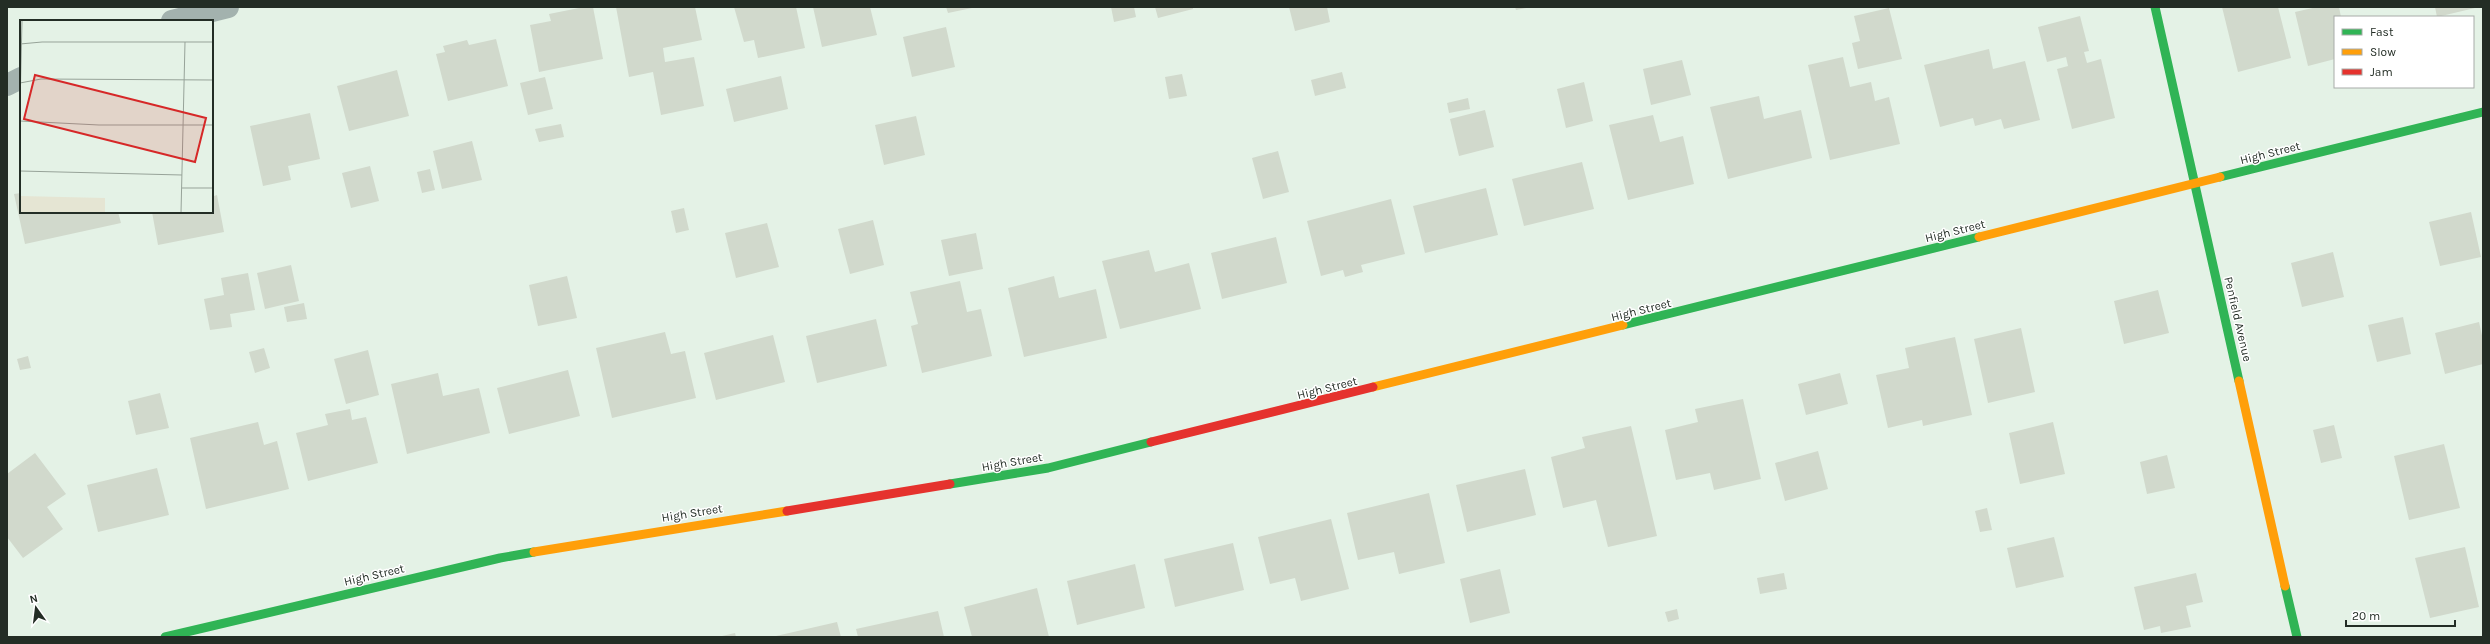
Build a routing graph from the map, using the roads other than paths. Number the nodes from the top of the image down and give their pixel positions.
1 (228, 7) edge
2 (2155, 7) edge
3 (176, 20) edge
4 (20, 78) edge
5 (7, 85) edge
6 (2483, 112) edge
7 (2195, 184) junction
8 (165, 637) edge
9 (2297, 637) edge

1 - 3 street
2 - 7 street, Penfield Avenue
4 - 5 street
6 - 7 street, High Street
7 - 8 street, High Street
7 - 9 street, Penfield Avenue

